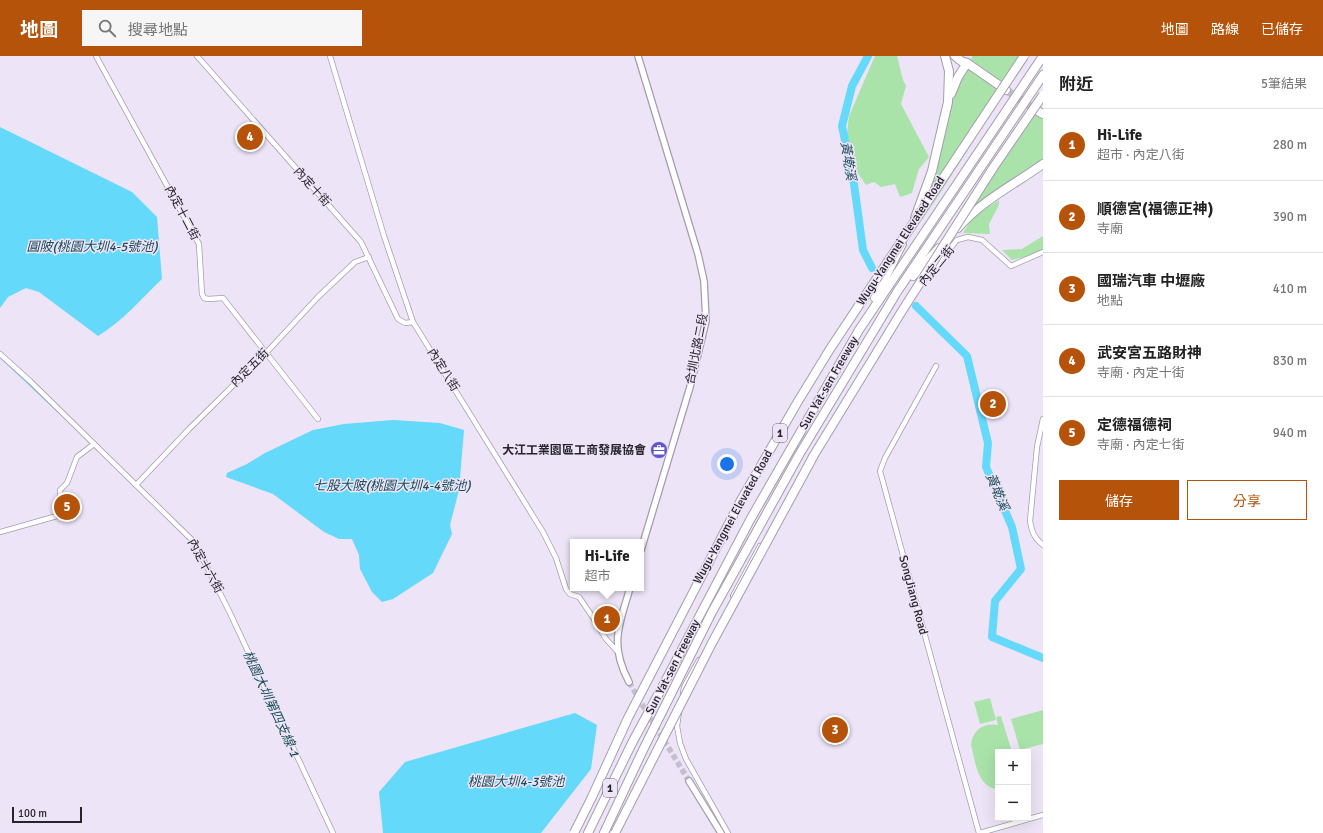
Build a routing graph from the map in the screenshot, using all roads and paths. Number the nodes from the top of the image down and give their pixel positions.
1 (96, 56) edge
2 (196, 56) edge
3 (330, 56) edge
4 (638, 56) edge
5 (945, 56) edge
6 (955, 56) edge
7 (1024, 56) edge
8 (1043, 56) edge
9 (965, 59) edge
10 (1043, 75) edge
11 (1006, 90) tunnel mouth
12 (1043, 95) edge
13 (948, 102) junction
14 (1043, 164) edge
15 (1043, 252) edge
16 (369, 258) junction
17 (897, 292) junction
18 (413, 322) junction
19 (860, 330) junction
20 (266, 353) junction
21 (0, 354) edge
22 (936, 366) dead end
23 (318, 419) dead end
24 (1043, 419) edge
25 (94, 444) junction
26 (136, 485) junction
27 (0, 532) edge
28 (644, 540) edge
29 (1043, 545) edge
30 (629, 591) edge
31 (618, 651) junction
32 (629, 682) tunnel mouth
33 (689, 781) tunnel mouth
34 (717, 814) junction
35 (1043, 814) edge
36 (720, 831) edge
37 (333, 833) edge
38 (574, 833) edge
39 (588, 833) edge
40 (604, 833) edge
41 (615, 833) edge
42 (728, 833) edge
43 (979, 833) edge

1 - 20 street, 內定十二街
2 - 16 street, 內定十街
3 - 18 street, 內定八街
4 - 28 street, 合圳北路二段
5 - 13 highway
6 - 9 highway
7 - 38 highway, Wugu-Yangmei Elevated Road / 1, bridge
8 - 19 highway, Sun Yat-sen Freeway / 1
9 - 11 highway
9 - 13 highway
10 - 17 highway, Sun Yat-sen Freeway / 1
12 - 41 highway, 1, bridge
13 - 19 highway
14 - 17 highway
15 - 34 street, 內定二街
16 - 18 street, 內定十街
16 - 20 street, 內定五街
17 - 40 highway, Sun Yat-sen Freeway / 1, bridge
18 - 31 street, 內定八街
19 - 39 highway, Sun Yat-sen Freeway / 1, bridge
20 - 23 street
20 - 26 street, 內定五街
21 - 25 street, 內定十六街
22 - 43 street, SongJiang Road
24 - 29 street
25 - 26 street, 內定十六街
25 - 27 street
26 - 37 street, 內定十六街
30 - 31 street
31 - 32 street
33 - 36 street
34 - 36 street
34 - 42 street
35 - 43 street

